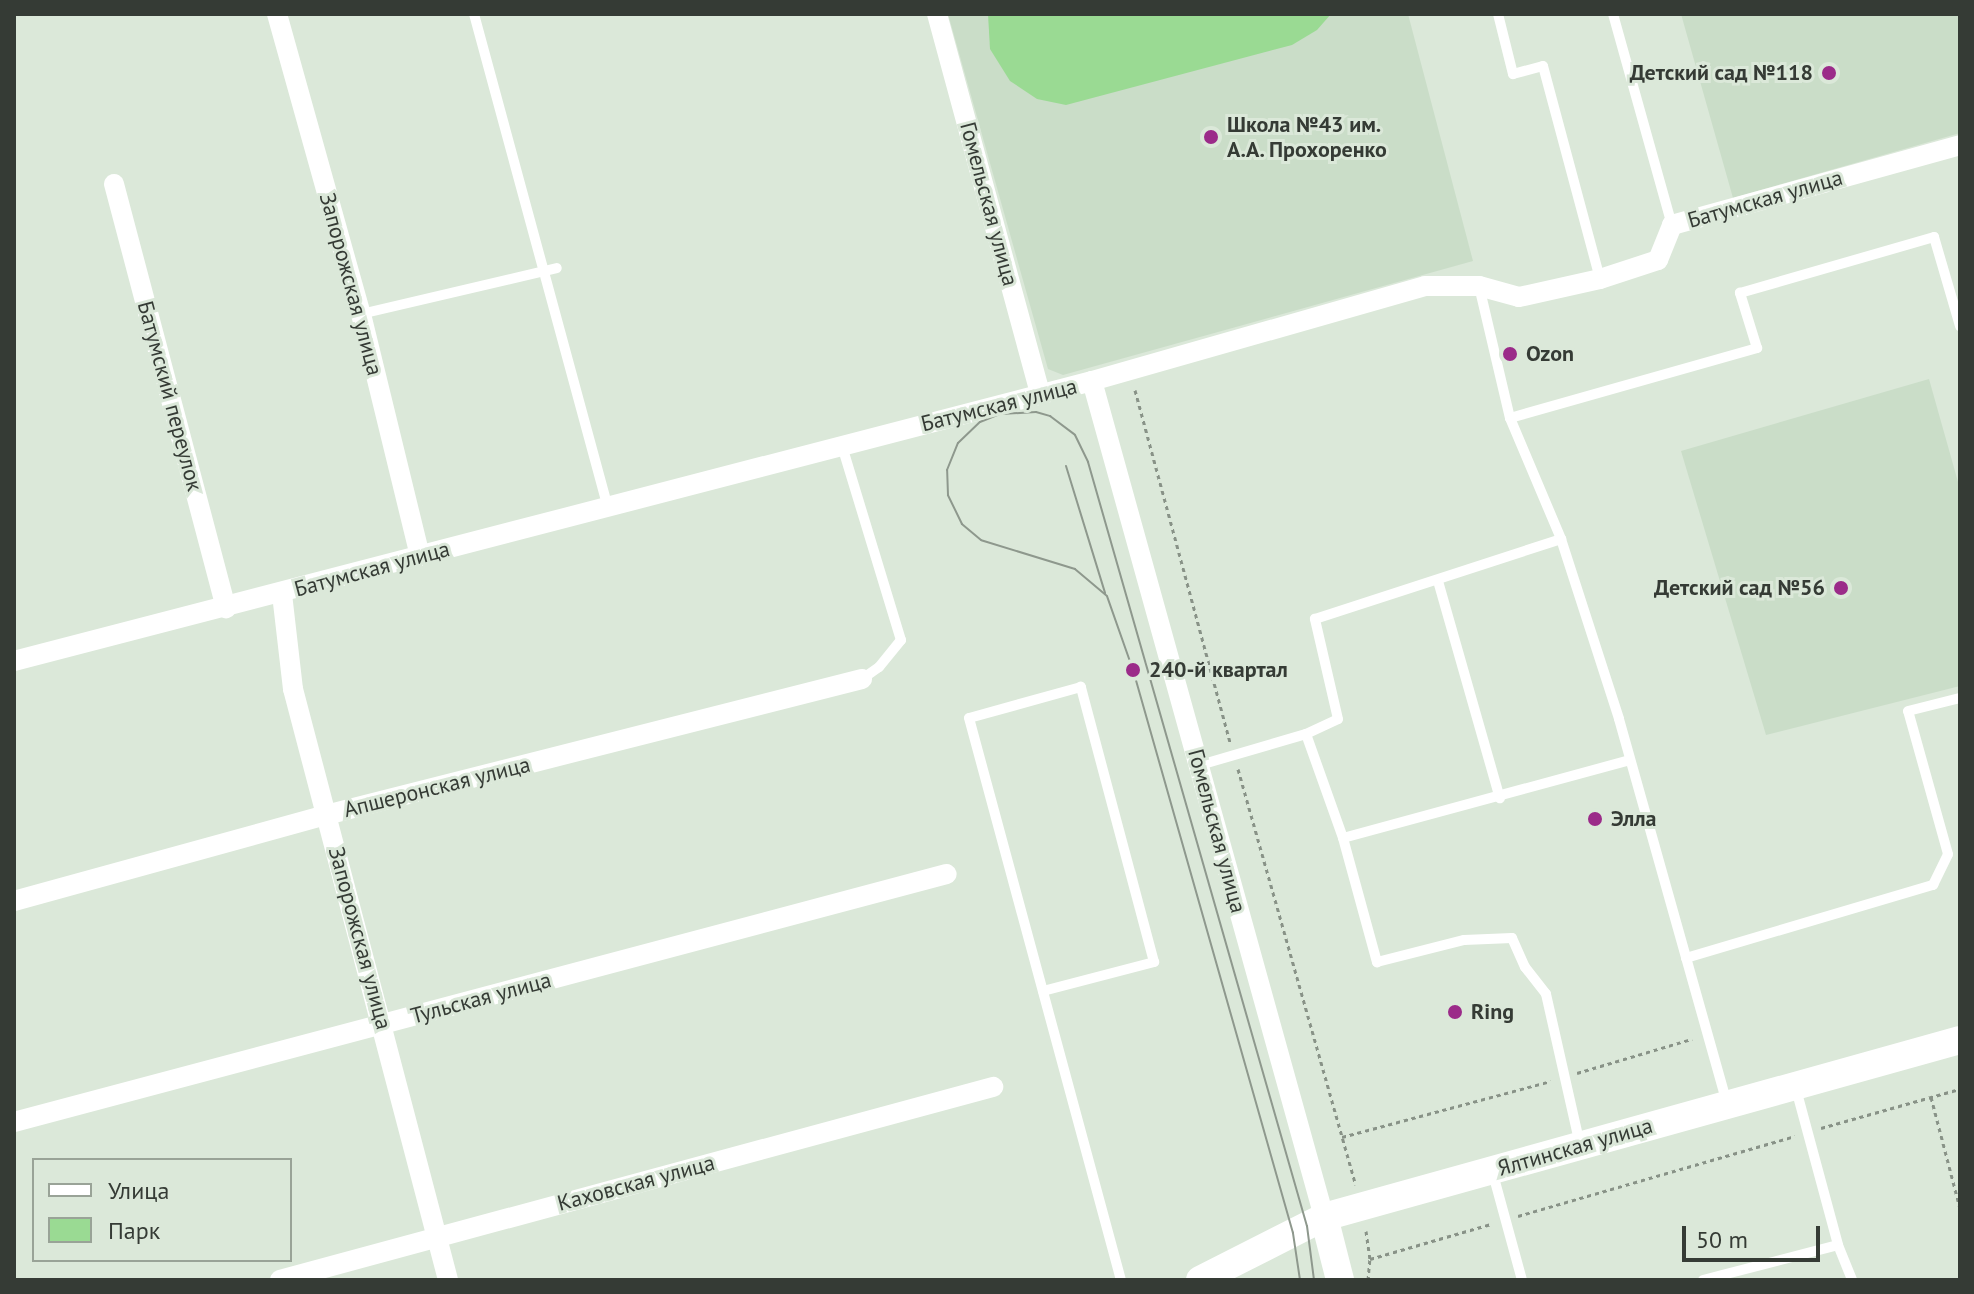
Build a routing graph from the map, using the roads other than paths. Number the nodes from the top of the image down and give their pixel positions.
1 (277, 14) edge
2 (474, 14) edge
3 (937, 14) edge
4 (1498, 14) edge
5 (1613, 14) edge
6 (1960, 145) edge
7 (114, 184) dead end
8 (1672, 225) junction
9 (552, 269) junction
10 (1600, 279) junction
11 (1479, 286) junction
12 (361, 314) junction
13 (1960, 326) edge
14 (1092, 381) junction
15 (1040, 394) junction
16 (1510, 418) junction
17 (842, 446) junction
18 (608, 508) junction
19 (1561, 539) junction
20 (420, 556) junction
21 (1438, 581) junction
22 (282, 594) junction
23 (226, 608) junction
24 (16, 655) edge
25 (862, 679) joint
26 (1960, 698) edge
27 (1306, 734) junction
28 (1630, 760) junction
29 (1200, 765) junction
30 (1500, 798) junction
31 (326, 815) junction
32 (1343, 838) junction
33 (947, 874) dead end
34 (14, 901) edge
35 (1686, 958) junction
36 (1043, 991) junction
37 (383, 1025) junction
38 (1960, 1040) edge
39 (1795, 1085) junction
40 (993, 1087) dead end
41 (1728, 1104) junction
42 (14, 1122) edge
43 (1580, 1145) junction
44 (1492, 1170) junction
45 (1324, 1217) junction
46 (439, 1237) junction
47 (1838, 1245) junction
48 (280, 1280) edge
49 (448, 1280) edge
50 (1121, 1280) edge
51 (1200, 1280) edge
52 (1340, 1280) edge
53 (1522, 1280) edge
54 (1703, 1280) edge
55 (1852, 1280) edge

1 - 12 street, Запорожская улица
2 - 9 lane
3 - 15 street, Гомельская улица
4 - 10 lane
5 - 8 lane
6 - 8 street, Батумская улица
7 - 23 street, Батумский переулок
8 - 10 street, Батумская улица
9 - 12 lane
9 - 18 lane
10 - 11 street, Батумская улица
11 - 14 street, Батумская улица
11 - 16 lane
12 - 20 street, Запорожская улица
13 - 16 lane
14 - 15 street, Батумская улица
14 - 29 street, Гомельская улица
15 - 17 street, Батумская улица
16 - 19 lane
17 - 18 street, Батумская улица
17 - 25 lane
18 - 20 street, Батумская улица
19 - 21 lane
19 - 28 lane
20 - 22 street, Батумская улица
21 - 27 lane
21 - 30 lane
22 - 23 street, Батумская улица
22 - 31 street, Запорожская улица
23 - 24 street, Батумская улица
25 - 31 street, Апшеронская улица
26 - 35 lane
27 - 29 lane
27 - 32 lane
28 - 30 lane
28 - 35 lane
29 - 45 street, Гомельская улица
30 - 32 lane
31 - 34 street, Апшеронская улица
31 - 37 street, Запорожская улица
32 - 43 lane
33 - 37 street, Тульская улица
35 - 41 lane
36 - 36 lane
36 - 50 lane
37 - 42 street, Тульская улица
37 - 46 street, Запорожская улица
38 - 39 main road, Ялтинская улица
39 - 41 main road, Ялтинская улица
39 - 47 lane
40 - 46 street, Каховская улица
41 - 43 main road, Ялтинская улица
43 - 44 main road, Ялтинская улица
44 - 45 main road, Ялтинская улица
44 - 53 lane
45 - 51 main road, Ялтинская улица
45 - 52 main road, Гомельская улица
46 - 48 street, Каховская улица
46 - 49 street, Запорожская улица
47 - 54 lane
47 - 55 lane

